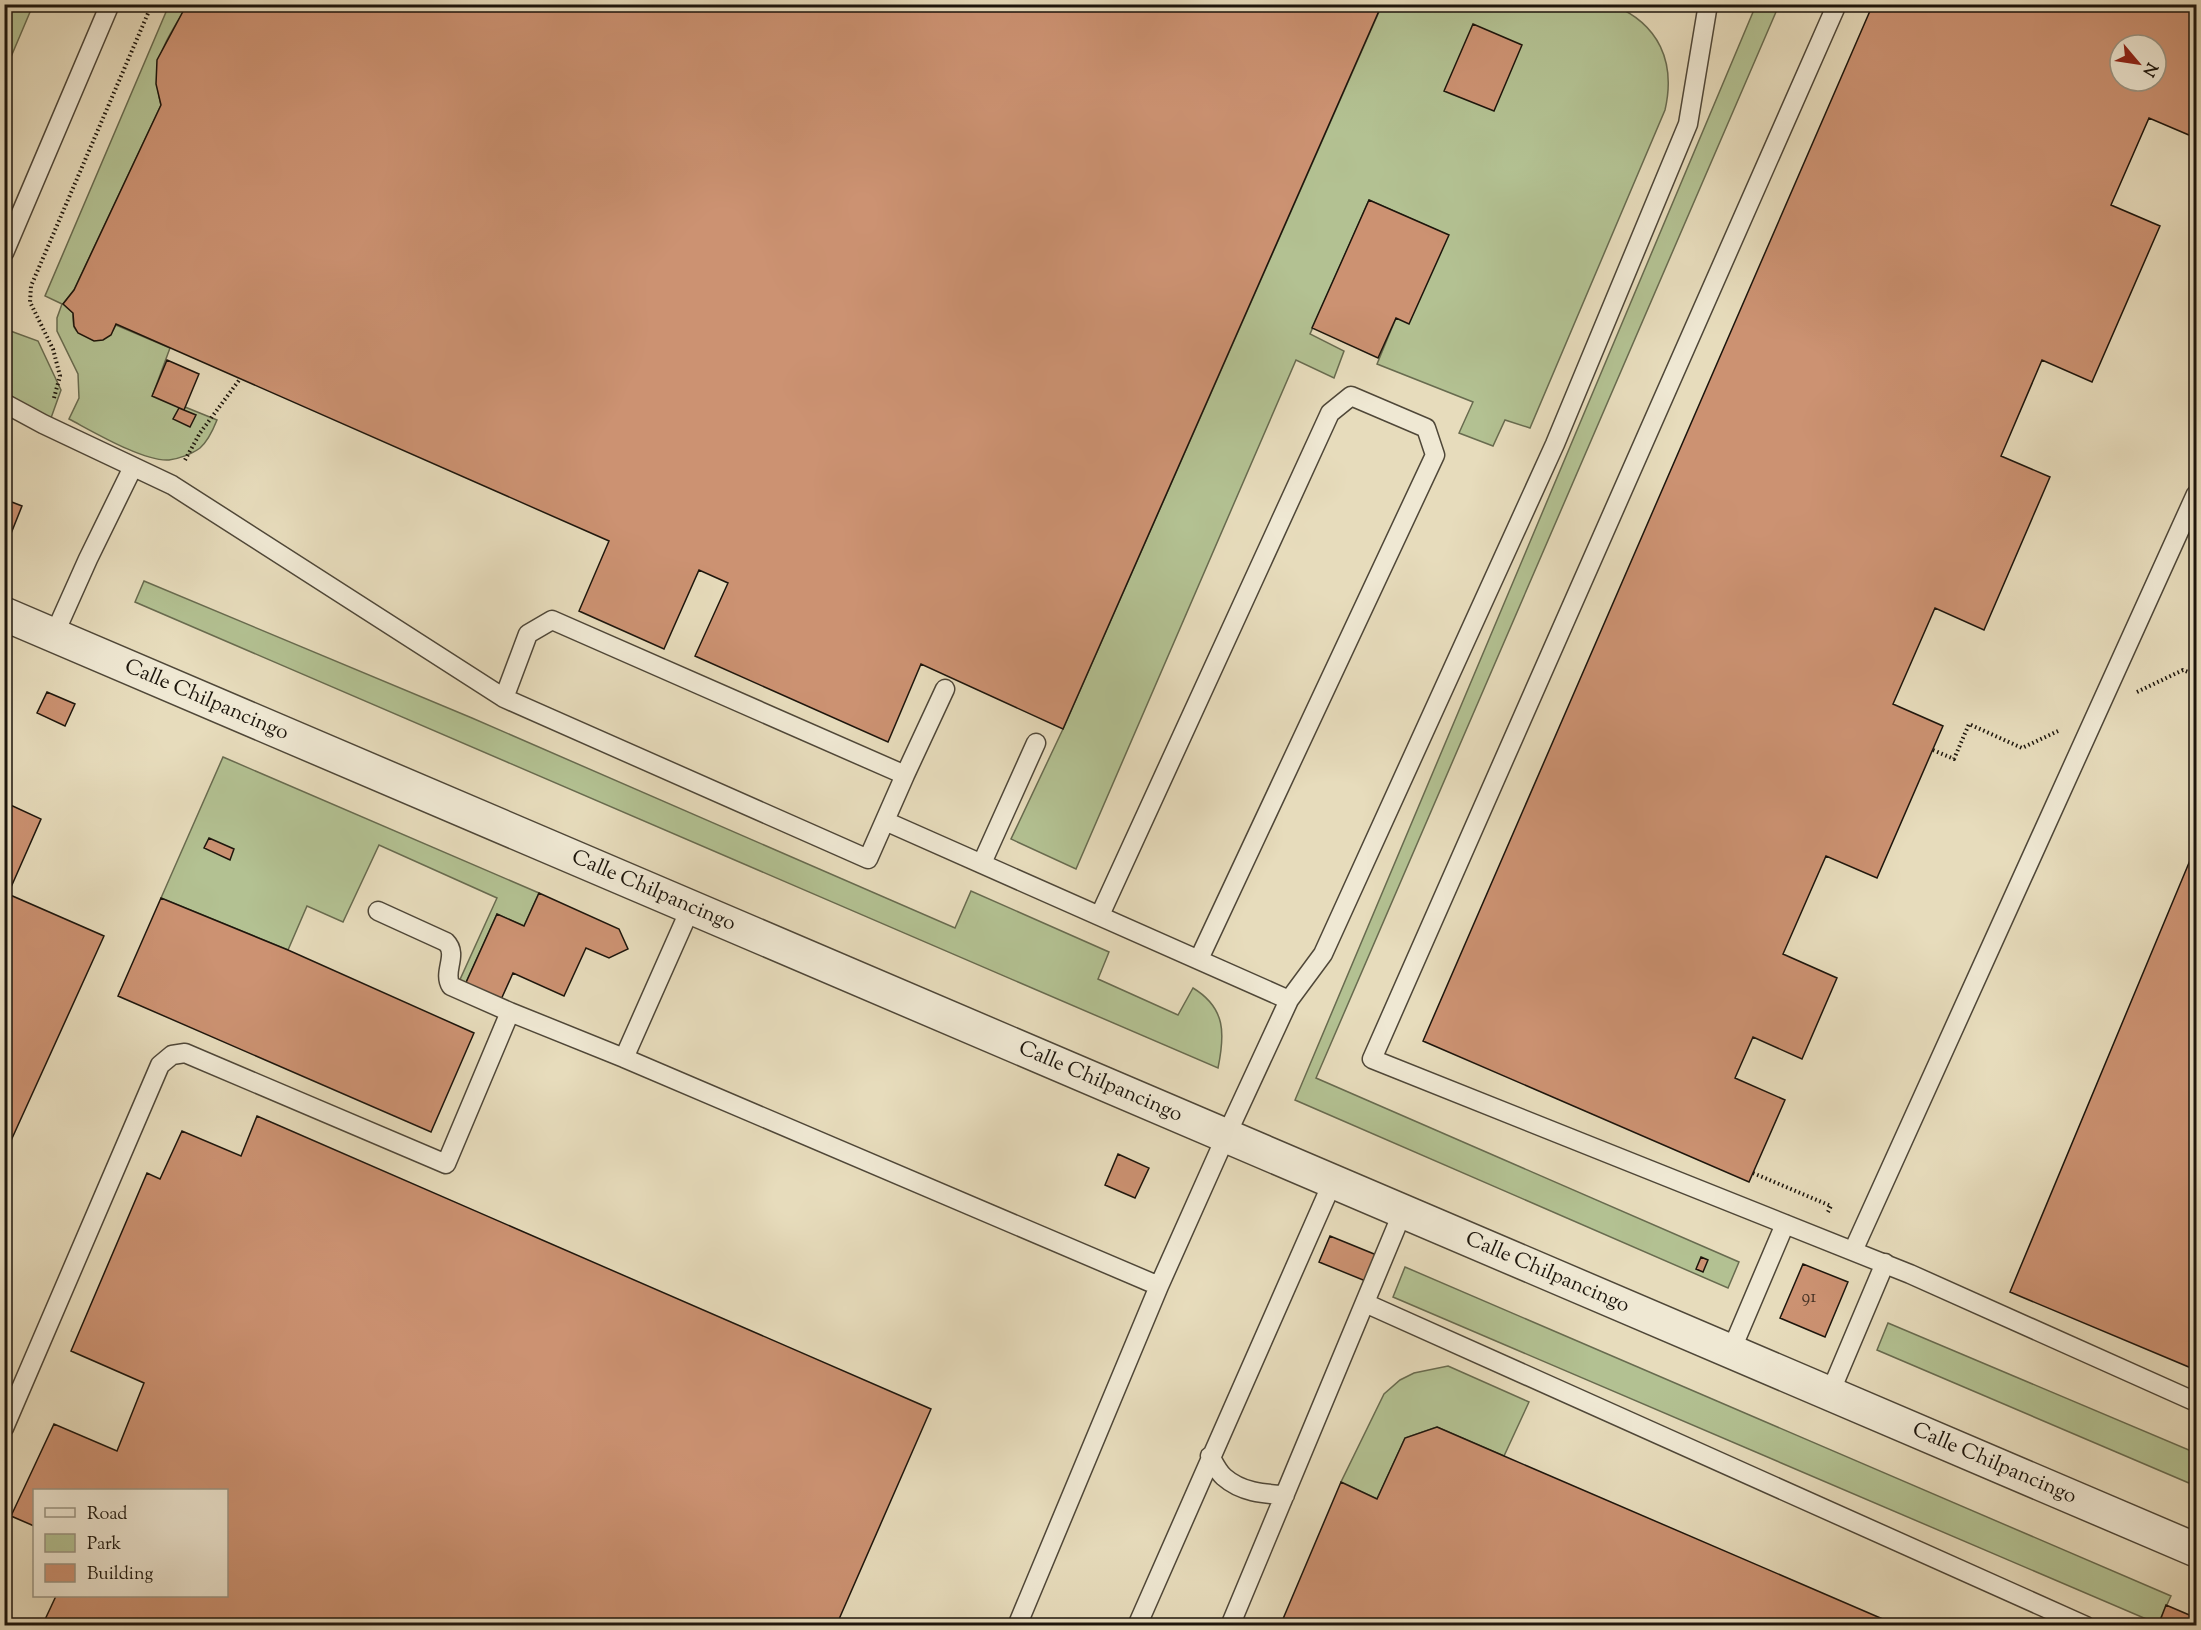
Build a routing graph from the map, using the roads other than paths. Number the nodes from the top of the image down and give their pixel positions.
1 (111, 4) edge
2 (1708, 4) edge
3 (1837, 4) edge
4 (4, 254) edge
5 (4, 403) edge
6 (133, 467) junction
7 (2196, 494) edge
8 (4, 614) edge
9 (54, 635) junction
10 (945, 688) dead end
11 (504, 698) junction
12 (1036, 743) dead end
13 (906, 775) junction
14 (885, 821) junction
15 (982, 863) junction
16 (692, 907) junction
17 (378, 911) dead end
18 (1100, 915) junction
19 (1198, 959) junction
20 (1289, 1000) junction
21 (510, 1012) junction
22 (624, 1058) junction
23 (1226, 1136) junction
24 (1333, 1181) junction
25 (1403, 1211) junction
26 (1785, 1224) junction
27 (1853, 1251) junction
28 (1885, 1263) junction
29 (1159, 1286) junction
30 (1365, 1303) junction
31 (1731, 1351) junction
32 (1830, 1393) junction
33 (2196, 1402) edge
34 (4, 1428) edge
35 (1210, 1456) junction
36 (1285, 1495) junction
37 (2196, 1550) edge
38 (1017, 1626) edge
39 (1137, 1626) edge
40 (1230, 1626) edge
41 (2085, 1626) edge

1 - 4 lane
2 - 20 lane
3 - 26 lane
5 - 6 lane
6 - 9 lane
6 - 11 lane
7 - 27 lane
8 - 9 street, Calle Chilpancingo
9 - 16 street, Calle Chilpancingo
10 - 13 lane
11 - 13 lane
11 - 14 lane
12 - 15 lane
13 - 14 lane
14 - 15 lane
15 - 18 lane
16 - 22 lane
16 - 23 street, Calle Chilpancingo
17 - 21 lane
18 - 19 lane
18 - 19 lane
19 - 20 lane
20 - 23 lane
21 - 22 lane
21 - 34 lane
22 - 29 lane
23 - 24 street, Calle Chilpancingo
23 - 29 lane
24 - 25 street, Calle Chilpancingo
24 - 35 lane
25 - 30 lane
25 - 31 street, Calle Chilpancingo
26 - 27 lane
26 - 31 lane
27 - 28 lane
28 - 32 lane
28 - 33 lane
29 - 38 lane
30 - 36 lane
30 - 41 lane
31 - 32 street, Calle Chilpancingo
32 - 37 street, Calle Chilpancingo
35 - 36 lane
35 - 39 lane
36 - 40 lane

